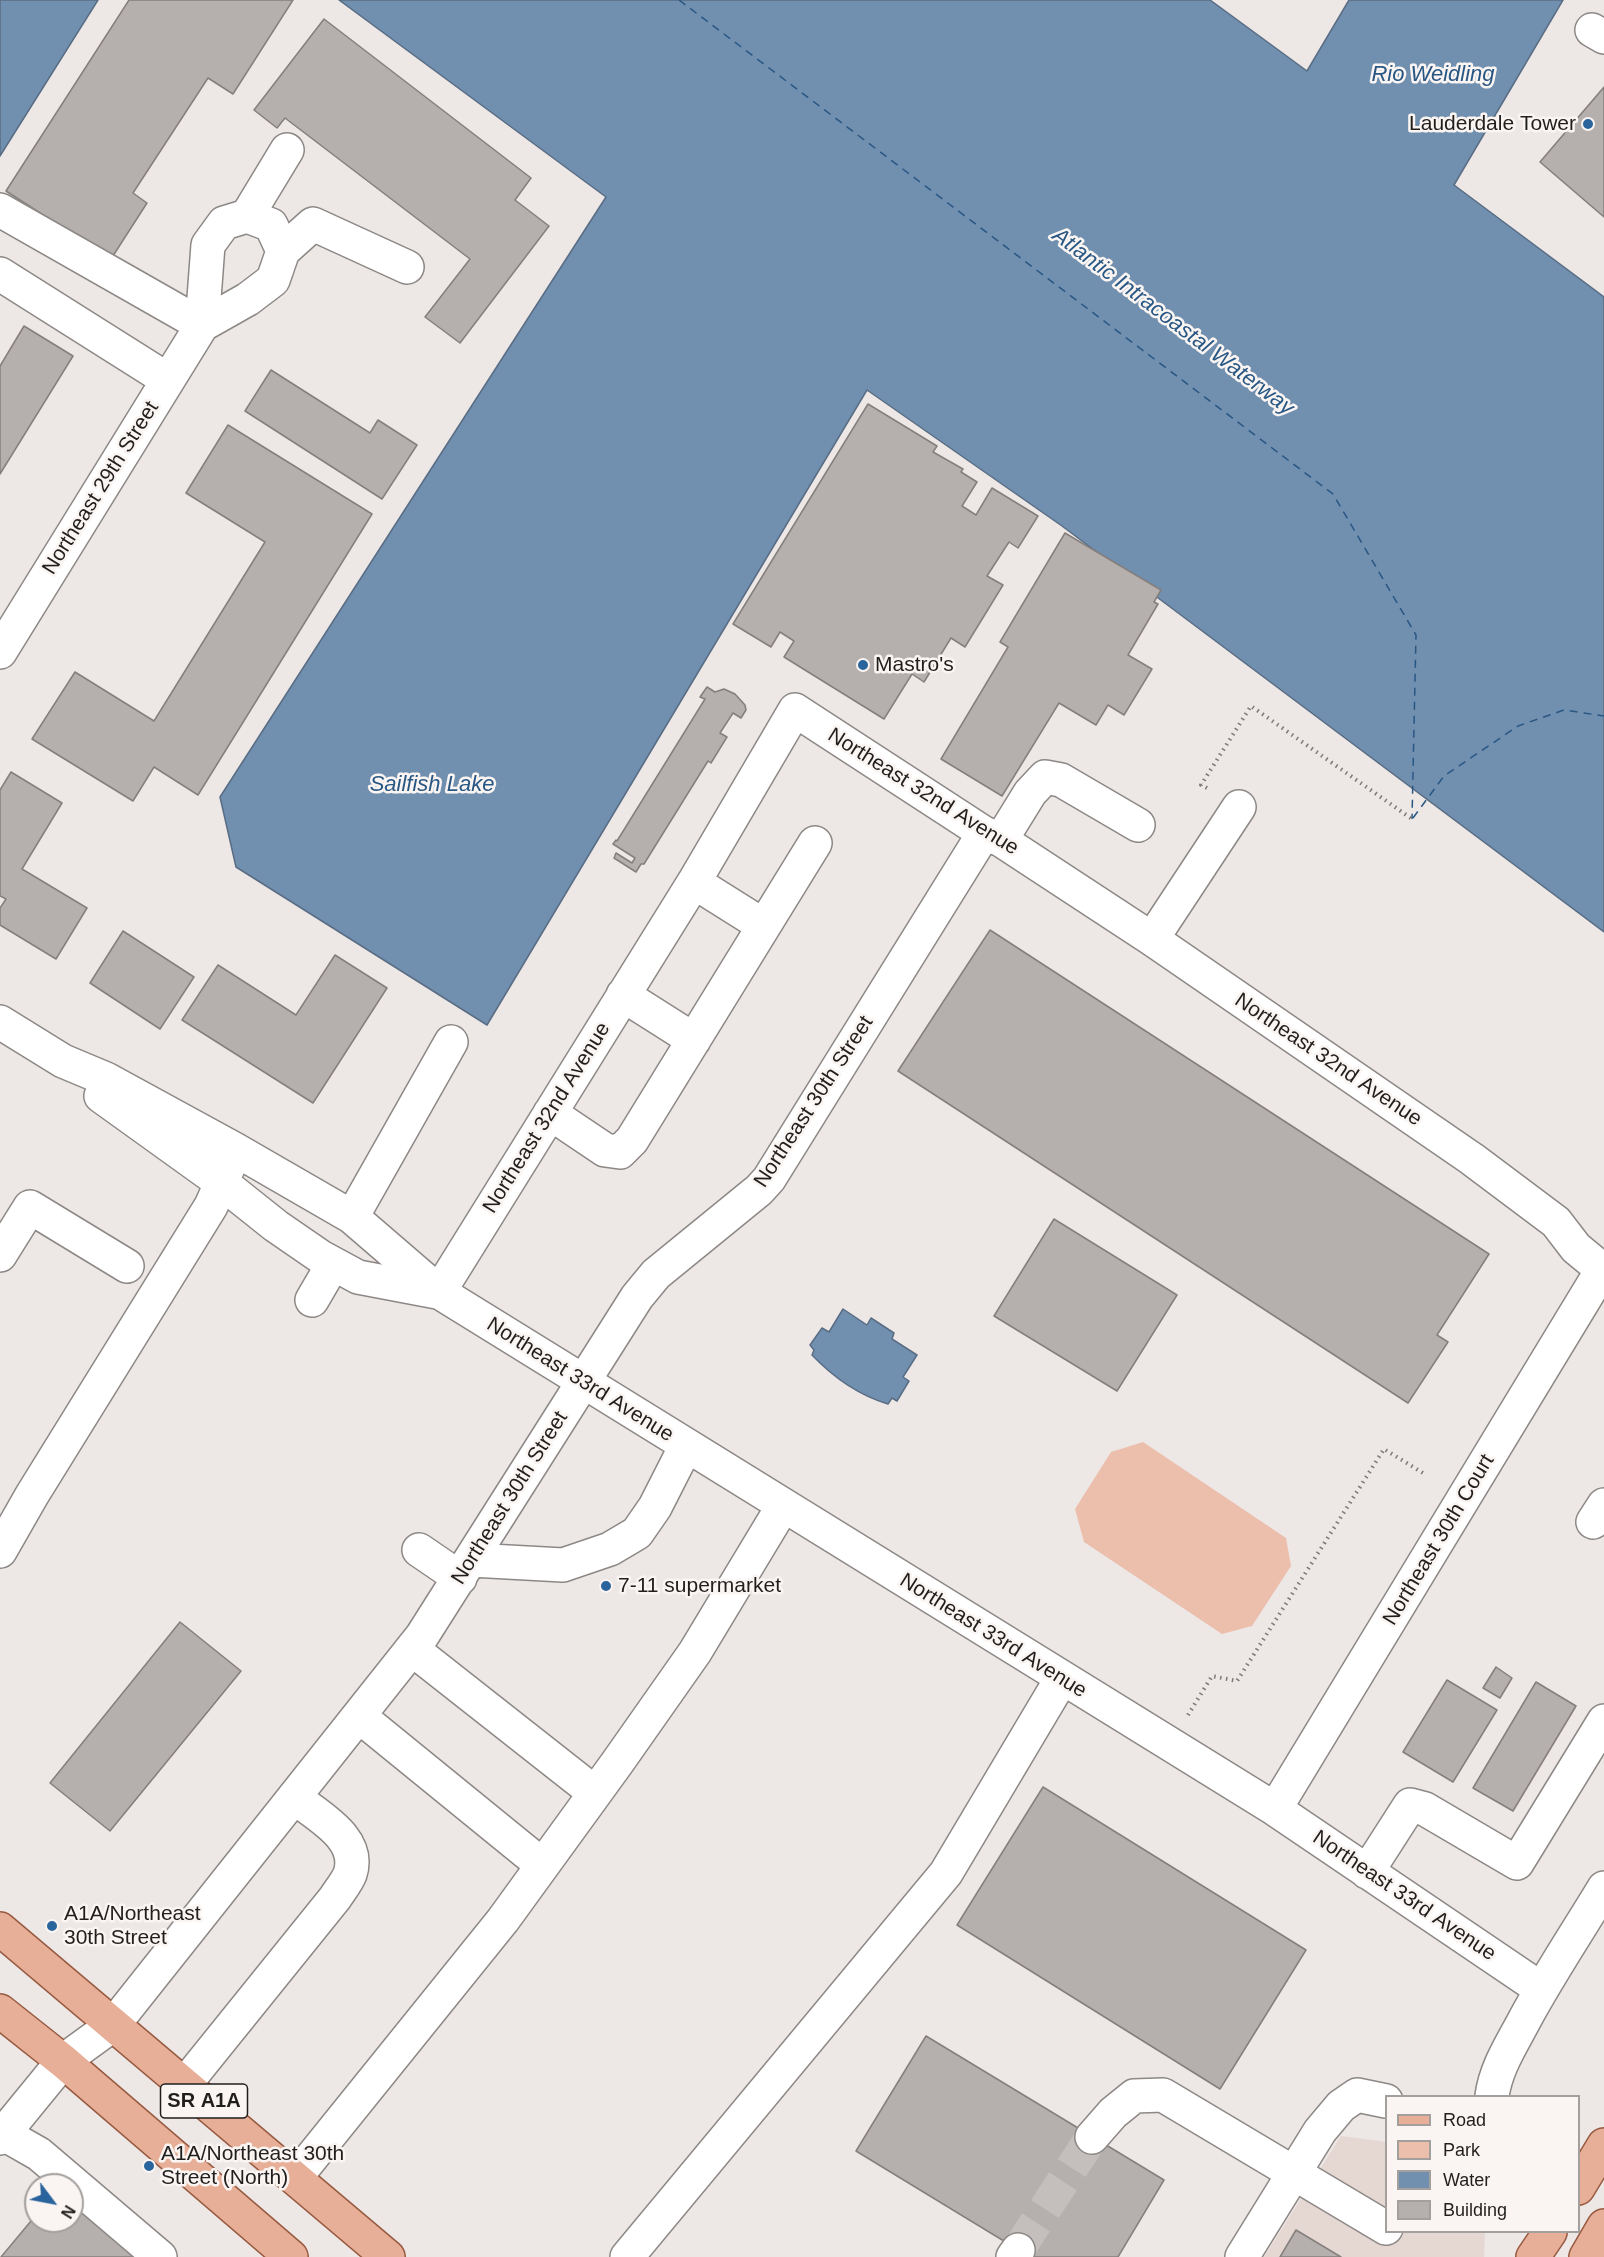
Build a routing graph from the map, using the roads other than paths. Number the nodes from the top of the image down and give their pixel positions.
1 (287, 150) dead end
2 (0, 210) edge
3 (247, 216) junction
4 (283, 251) junction
5 (407, 267) dead end
6 (0, 274) edge
7 (202, 324) junction
8 (168, 380) junction
9 (0, 652) edge
10 (1239, 807) road end
11 (1138, 825) dead end
12 (992, 837) junction
13 (814, 843) dead end
14 (694, 882) junction
15 (764, 926) junction
16 (1152, 939) junction
17 (623, 995) junction
18 (0, 1022) edge
19 (694, 1040) junction
20 (451, 1042) dead end
21 (63, 1062) junction
22 (550, 1113) junction
23 (236, 1150) junction
24 (222, 1183) junction
25 (352, 1217) junction
26 (0, 1256) edge
27 (333, 1264) junction
28 (127, 1266) dead end
29 (1603, 1270) edge
30 (439, 1292) junction
31 (312, 1300) dead end
32 (582, 1382) junction
33 (686, 1446) junction
34 (783, 1506) junction
35 (419, 1550) dead end
36 (0, 1551) edge
37 (466, 1569) junction
38 (412, 1649) junction
39 (1062, 1678) junction
40 (359, 1716) junction
41 (1604, 1721) edge
42 (595, 1793) junction
43 (294, 1797) junction
44 (1275, 1809) junction
45 (542, 1865) junction
46 (1367, 1872) junction
47 (1604, 1888) edge
48 (0, 1929) edge
49 (1541, 1989) junction
50 (0, 2011) edge
51 (114, 2024) junction
52 (63, 2061) junction
53 (185, 2084) junction
54 (1492, 2095) edge
55 (1385, 2101) edge
56 (2, 2136) edge
57 (1092, 2137) tunnel mouth
58 (1604, 2145) edge
59 (1295, 2172) junction
60 (294, 2178) junction
61 (1580, 2185) edge
62 (1604, 2226) edge
63 (1385, 2227) edge
64 (1549, 2233) edge
65 (160, 2257) edge
66 (291, 2257) edge
67 (388, 2257) edge
68 (627, 2257) edge
69 (1242, 2257) edge
70 (1533, 2257) edge
71 (1586, 2257) edge

1 - 3 street
2 - 7 street
3 - 4 street
3 - 7 street
4 - 5 street
4 - 7 street
6 - 8 street
7 - 8 street, Northeast 29th Street
8 - 9 street, Northeast 29th Street
10 - 16 street
11 - 12 street, Northeast 30th Street
12 - 14 street, Northeast 32nd Avenue
12 - 16 street, Northeast 32nd Avenue
12 - 32 street, Northeast 30th Street
13 - 15 street
14 - 15 street
14 - 17 street, Northeast 32nd Avenue
15 - 19 street
16 - 29 street, Northeast 32nd Avenue
17 - 19 street
17 - 22 street, Northeast 32nd Avenue
18 - 21 street, Northeast 33rd Avenue
19 - 22 street
20 - 25 street
21 - 23 street, Northeast 33rd Avenue
21 - 24 street, Northeast 33rd Avenue
22 - 30 street, Northeast 32nd Avenue
23 - 24 street
23 - 25 street, Northeast 33rd Avenue
24 - 27 street, Northeast 33rd Avenue
24 - 36 street
25 - 30 street, Northeast 33rd Avenue
26 - 28 street
27 - 30 street, Northeast 33rd Avenue
27 - 31 street
29 - 44 street, Northeast 30th Court
30 - 32 street, Northeast 33rd Avenue
32 - 33 street, Northeast 33rd Avenue
32 - 37 street, Northeast 30th Street
33 - 34 street, Northeast 33rd Avenue
33 - 37 street
34 - 39 street, Northeast 33rd Avenue
34 - 42 street
35 - 37 street
37 - 38 street, Northeast 30th Street
38 - 40 street, Northeast 30th Street
38 - 42 street
39 - 44 street, Northeast 33rd Avenue
39 - 68 street
40 - 43 street, Northeast 30th Street
40 - 45 street
41 - 46 street
42 - 45 street
43 - 51 street, Northeast 30th Street
43 - 53 street
44 - 46 street, Northeast 33rd Avenue
45 - 60 street
46 - 49 street, Northeast 33rd Avenue
47 - 49 street
48 - 51 main road, SR A1A
49 - 54 street
50 - 52 main road, SR A1A
51 - 52 street, Northeast 30th Street
51 - 53 main road, SR A1A
52 - 56 street, Northeast 30th Street
52 - 66 main road, SR A1A
53 - 60 main road, SR A1A
55 - 59 street
56 - 65 street
57 - 59 street
58 - 61 main road
59 - 63 street
59 - 69 street
60 - 67 main road, SR A1A
62 - 71 main road
64 - 70 main road

